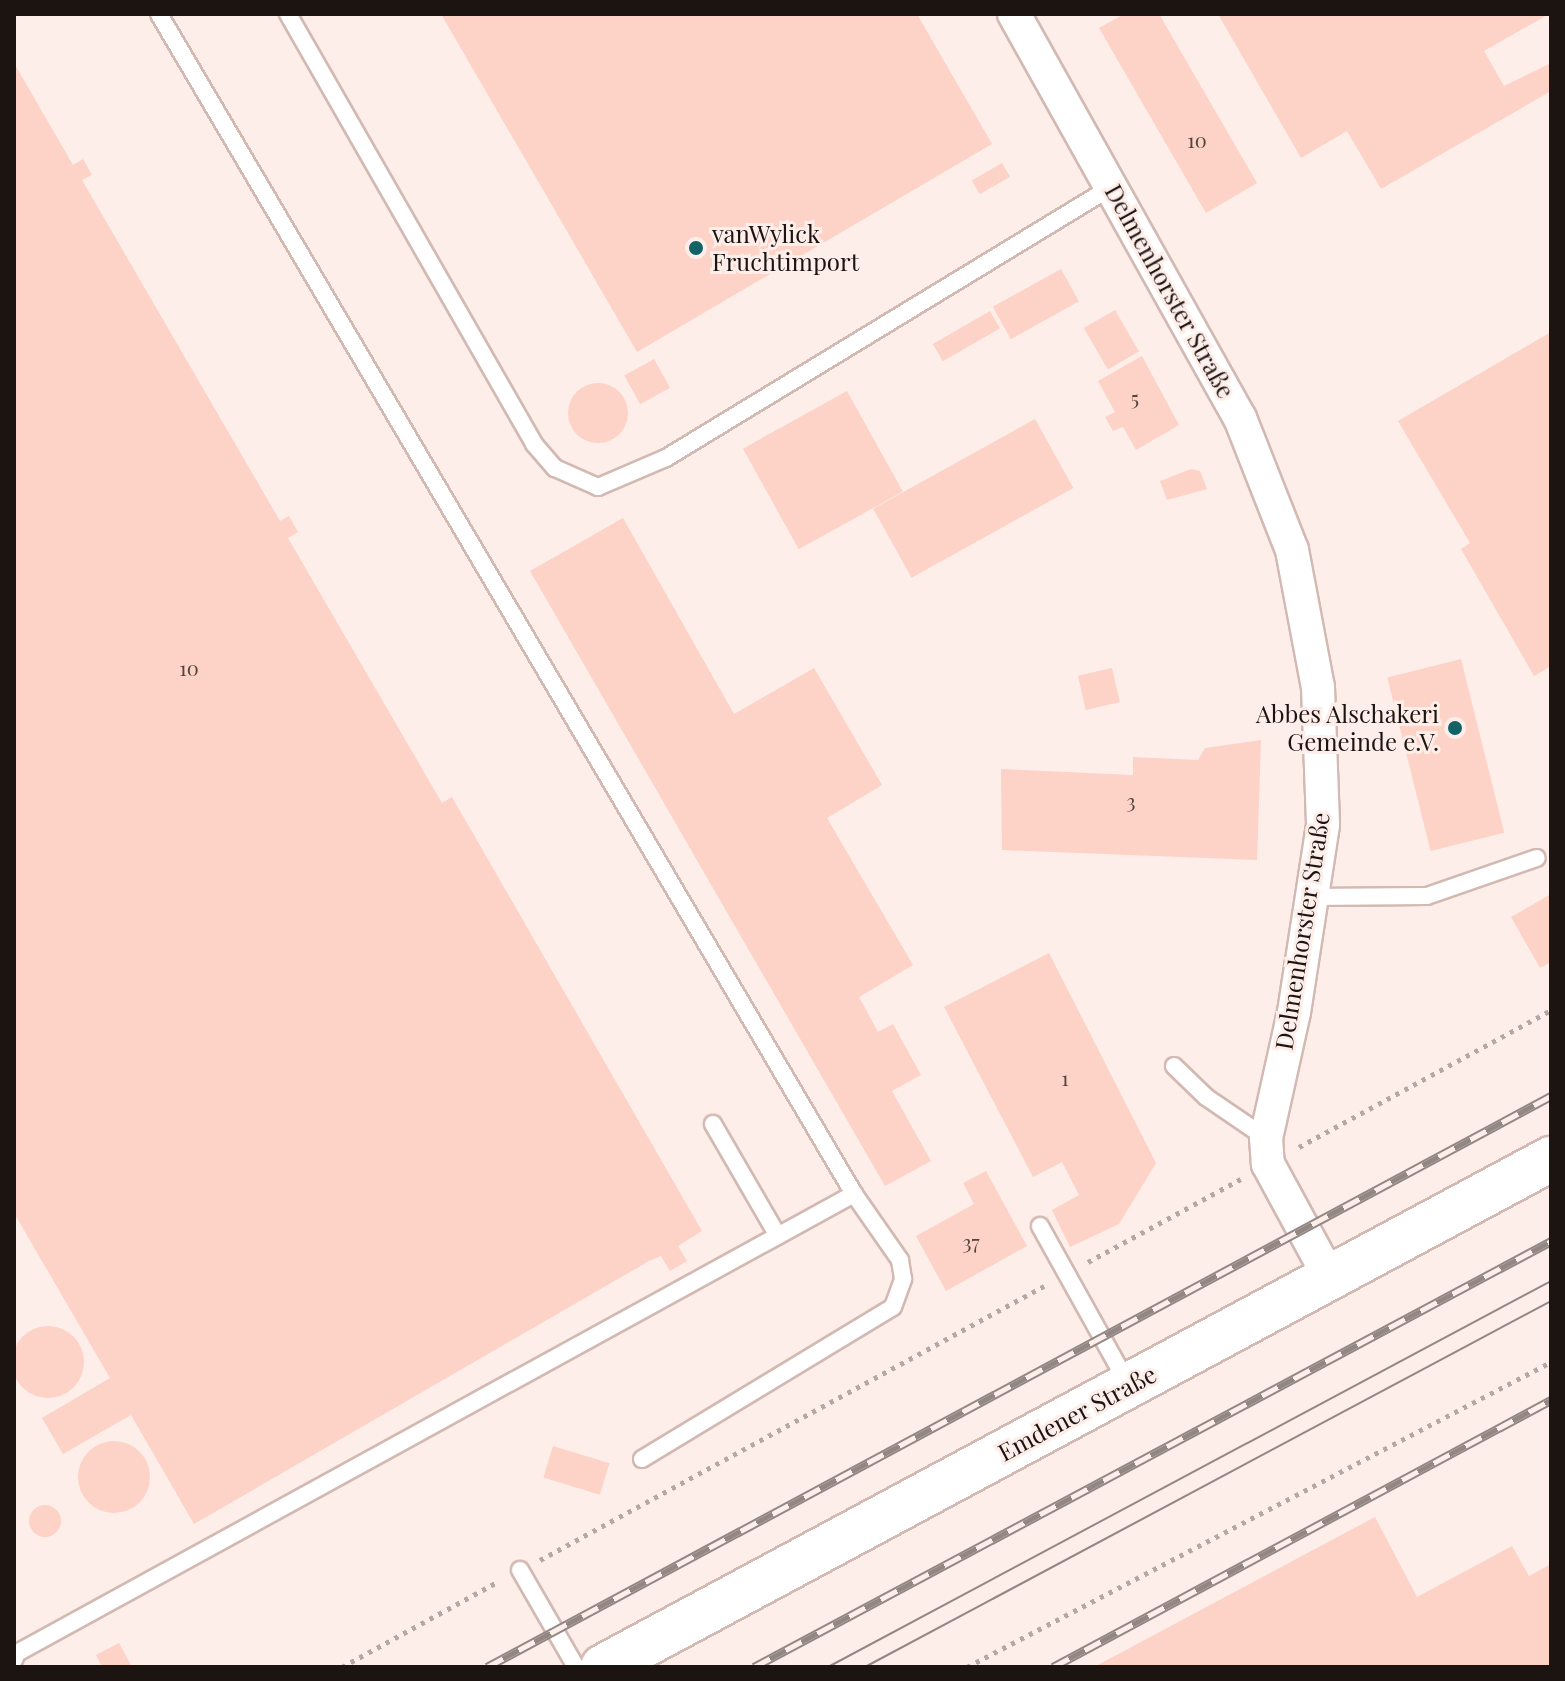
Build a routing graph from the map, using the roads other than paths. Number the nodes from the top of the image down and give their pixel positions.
1 (159, 14) edge
2 (288, 14) edge
3 (1016, 15) edge
4 (1113, 186) junction
5 (1537, 858) dead end
6 (1311, 897) junction
7 (1174, 1066) dead end
8 (713, 1124) dead end
9 (1267, 1151) junction
10 (1551, 1159) edge
11 (854, 1194) junction
12 (1040, 1226) dead end
13 (778, 1236) junction
14 (1330, 1278) junction
15 (1129, 1386) junction
16 (642, 1459) dead end
17 (520, 1570) road end
18 (15, 1653) edge
19 (576, 1667) edge
20 (605, 1667) edge

1 - 11 lane
2 - 4 lane
3 - 4 street, Delmenhorster Straße
4 - 6 street, Delmenhorster Straße
5 - 6 lane
6 - 9 street, Delmenhorster Straße
7 - 9 lane
8 - 13 lane
9 - 14 street
10 - 14 street, Emdener Straße
11 - 13 lane
11 - 16 lane
12 - 15 lane
13 - 18 lane
14 - 15 street, Emdener Straße
15 - 20 street, Emdener Straße
17 - 19 lane

